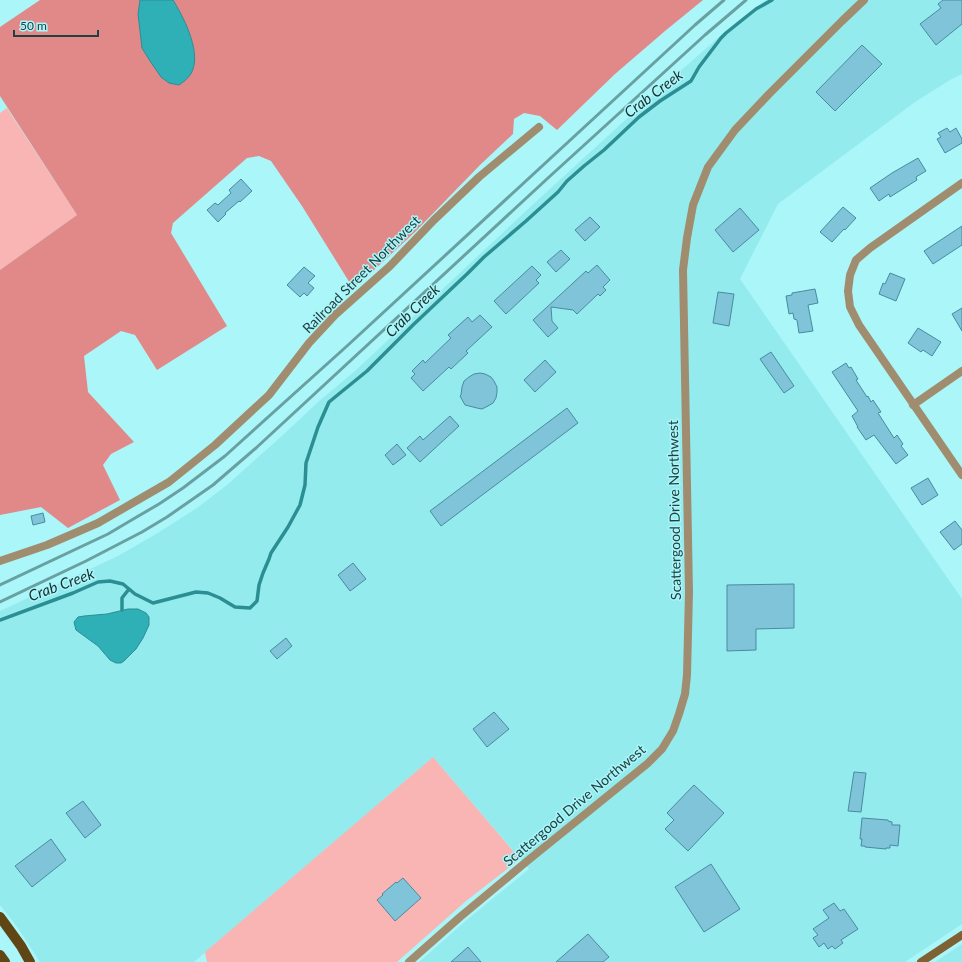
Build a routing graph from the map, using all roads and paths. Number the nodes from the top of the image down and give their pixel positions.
1 (864, 0) edge
2 (539, 126) dead end
3 (962, 183) edge
4 (962, 371) edge
5 (913, 405) junction
6 (962, 475) edge
7 (0, 561) edge
8 (0, 917) edge
9 (962, 935) edge
10 (0, 955) edge
11 (5, 962) edge
12 (30, 962) edge
13 (409, 962) edge
14 (921, 962) edge

1 - 13 street, Scattergood Drive Northwest
2 - 7 street, Railroad Street Northwest
3 - 5 street
4 - 5 street
5 - 6 street
8 - 12 main road
9 - 14 street
10 - 11 main road

